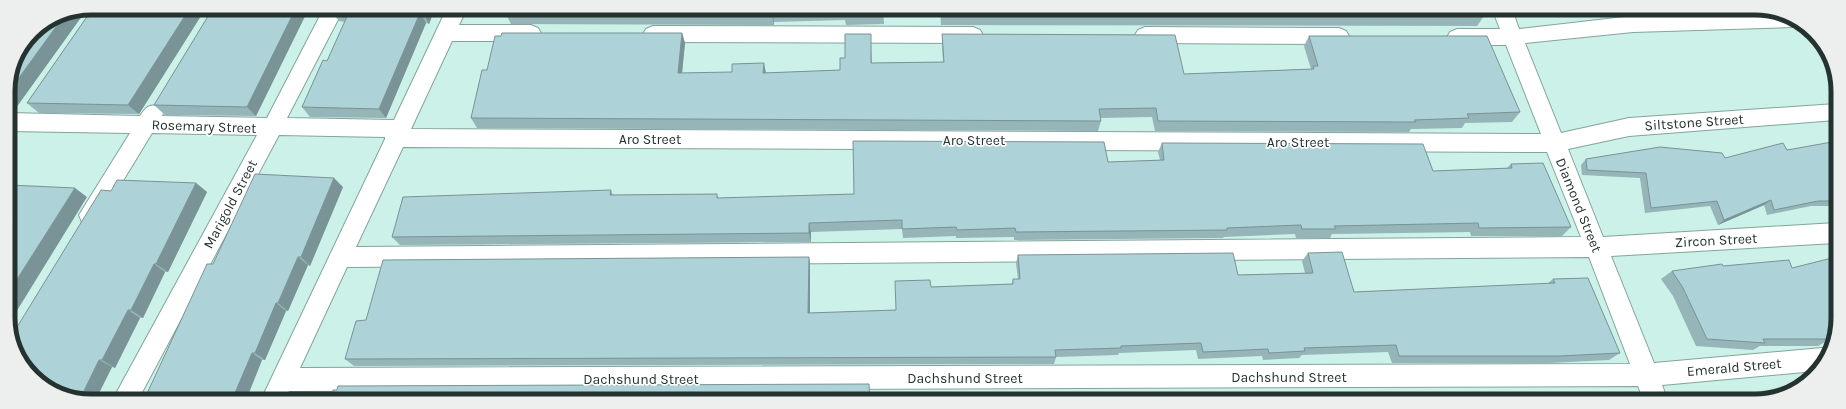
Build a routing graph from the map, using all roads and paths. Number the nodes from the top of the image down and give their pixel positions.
1 (330, 15) edge
2 (453, 15) edge
3 (1504, 15) edge
4 (1630, 17) edge
5 (1782, 20) edge
6 (444, 33) junction
7 (548, 33) edge
8 (635, 34) edge
9 (994, 35) edge
10 (1130, 35) edge
11 (1361, 36) edge
12 (1441, 37) edge
13 (1512, 37) junction
14 (163, 97) edge
15 (33, 103) edge
16 (1831, 112) edge
17 (15, 124) edge
18 (147, 124) junction
19 (15, 127) edge
20 (272, 128) junction
21 (397, 134) junction
22 (1553, 143) junction
23 (80, 232) edge
24 (1831, 233) edge
25 (1596, 247) junction
26 (341, 257) junction
27 (1819, 359) edge
28 (1647, 375) junction
29 (278, 390) edge
30 (128, 394) edge
31 (1654, 394) edge

1 - 20 street, Marigold Street
2 - 6 street
3 - 13 street, Diamond Street
4 - 5 street
4 - 13 street
6 - 7 street
6 - 21 street
8 - 9 street
10 - 11 street
12 - 13 street
13 - 22 street, Diamond Street
14 - 18 street
15 - 17 street
16 - 22 street, Siltstone Street
18 - 19 street, Rosemary Street
18 - 20 street, Rosemary Street
18 - 23 street
20 - 21 street, Rosemary Street
20 - 30 street, Marigold Street
21 - 22 street, Aro Street
21 - 26 street
22 - 25 street, Diamond Street
24 - 25 street, Zircon Street
25 - 26 street, Zircon Street
25 - 28 street, Diamond Street
26 - 29 street
27 - 28 street, Emerald Street
28 - 29 street, Dachshund Street
28 - 31 street, Diamond Street

